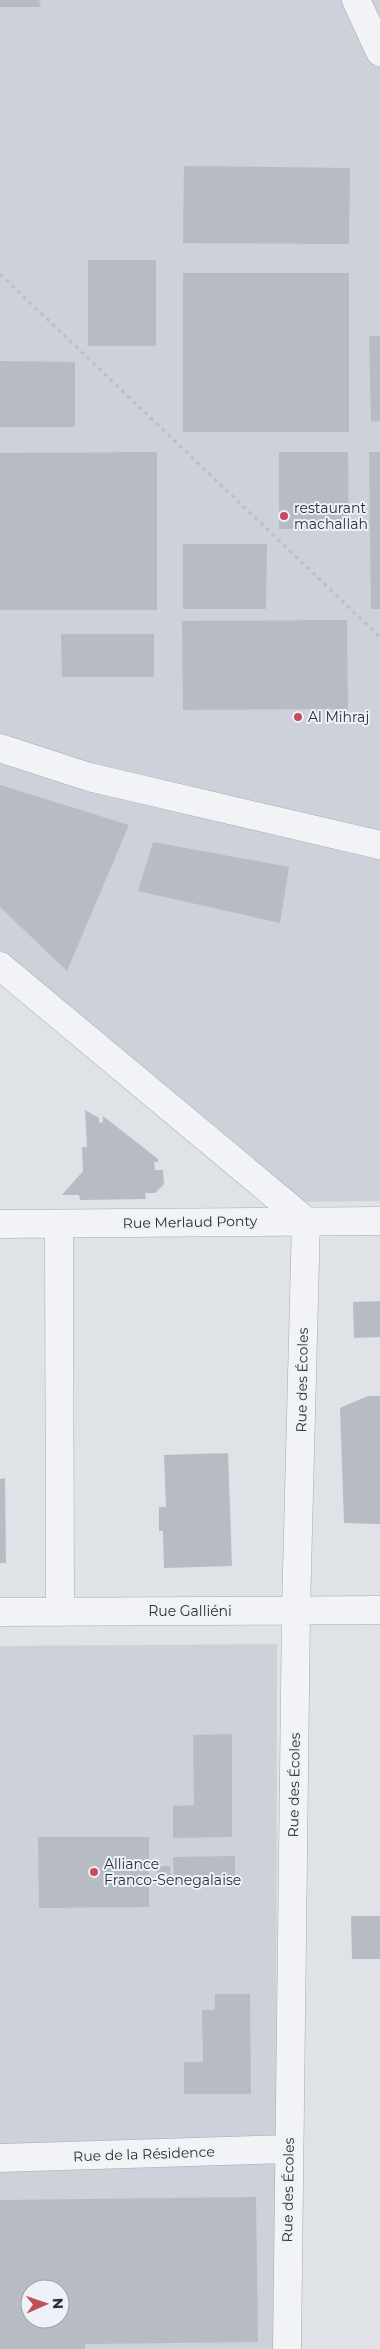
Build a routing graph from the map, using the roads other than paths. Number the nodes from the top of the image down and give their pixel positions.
1 (356, 0) edge
2 (380, 52) edge
3 (0, 748) edge
4 (380, 845) edge
5 (0, 966) edge
6 (306, 1221) junction
7 (380, 1221) edge
8 (0, 1224) edge
9 (59, 1224) junction
10 (296, 1610) junction
11 (380, 1610) edge
12 (0, 1612) edge
13 (60, 1612) junction
14 (288, 2150) junction
15 (0, 2158) edge
16 (287, 2349) edge

1 - 2 street
3 - 4 street
5 - 6 street
6 - 7 street, Rue Merlaud Ponty
6 - 9 street, Rue Merlaud Ponty
6 - 10 street, Rue des Écoles
8 - 9 street, Rue Merlaud Ponty
9 - 13 street
10 - 11 street, Rue Galliéni
10 - 13 street, Rue Galliéni
10 - 14 street, Rue des Écoles
12 - 13 street, Rue Galliéni
14 - 15 street, Rue de la Résidence
14 - 16 street, Rue des Écoles

